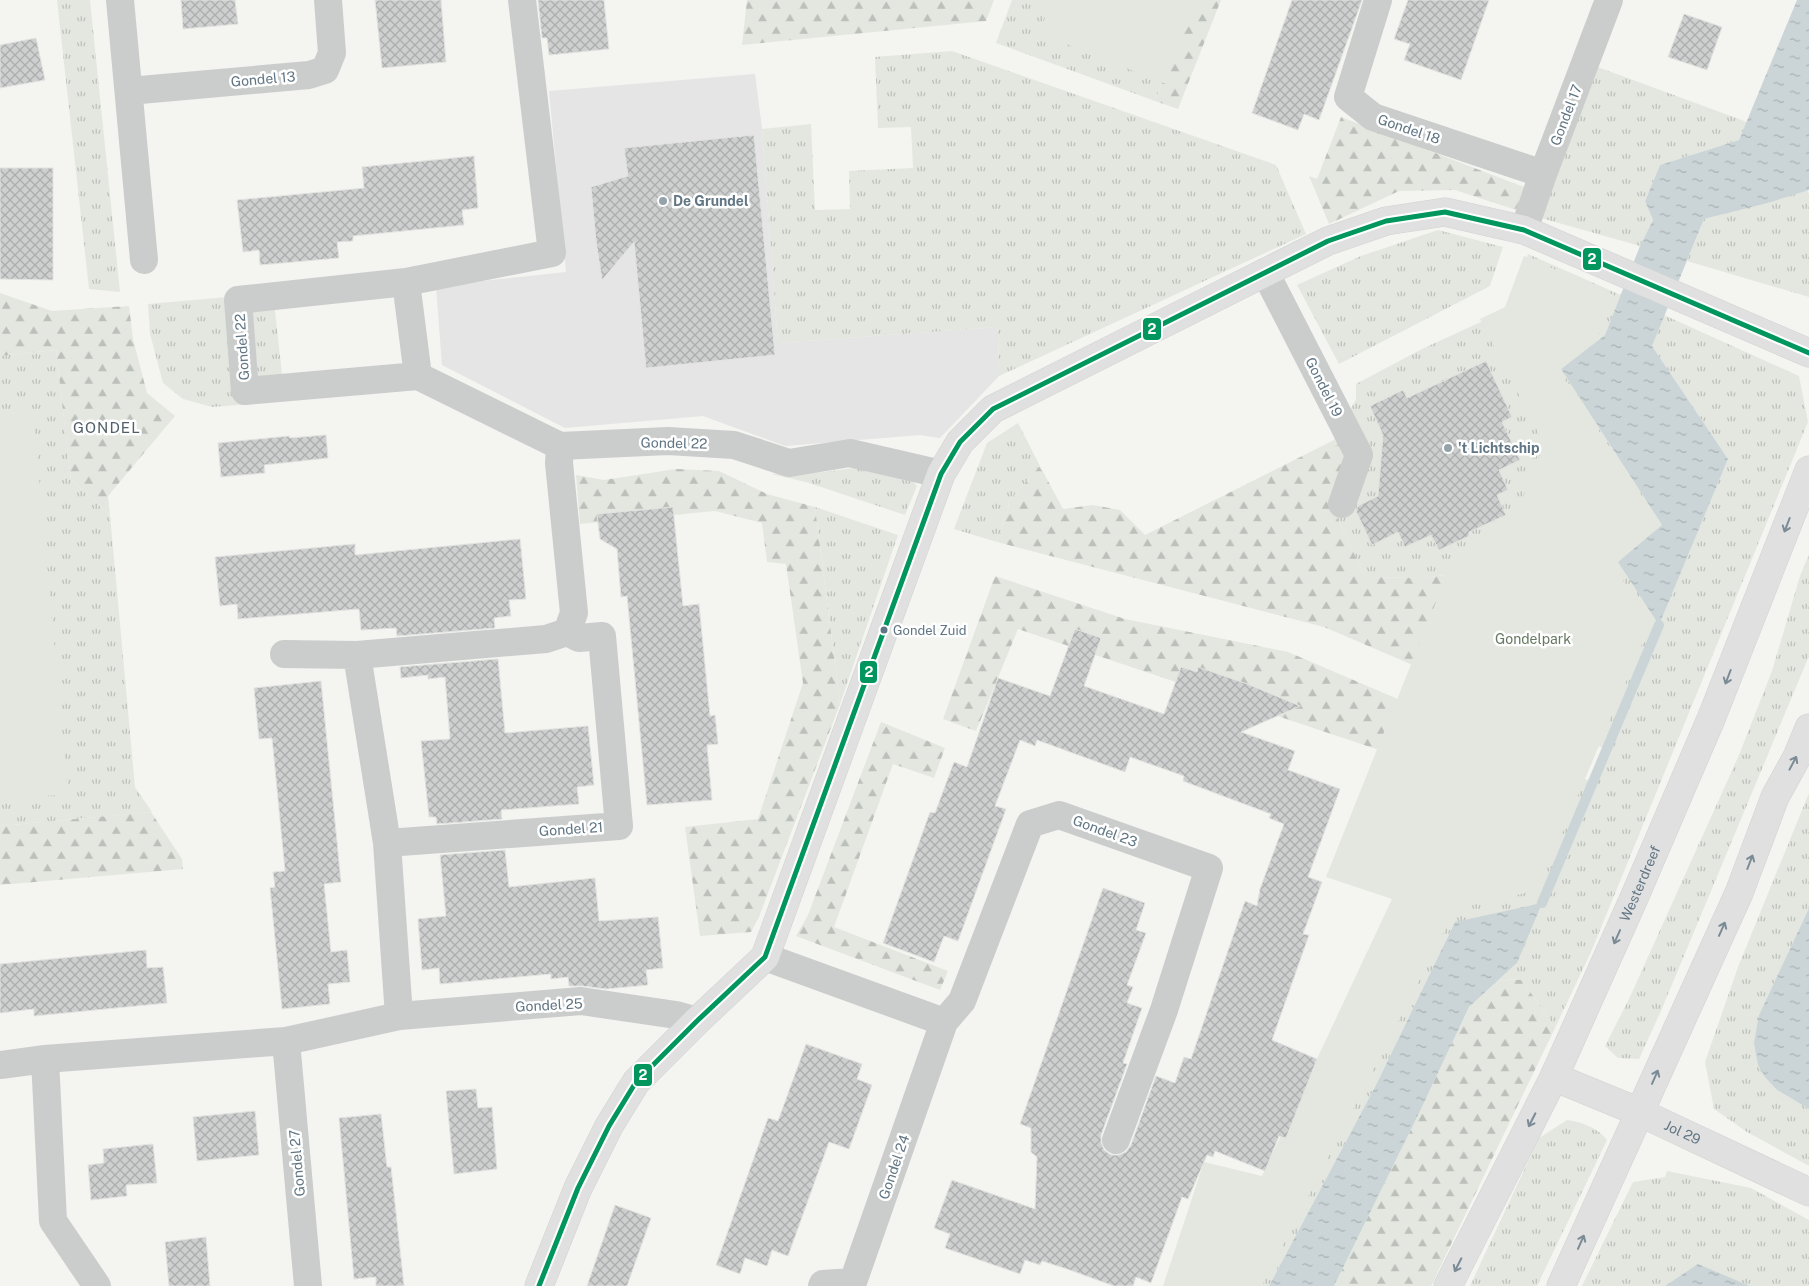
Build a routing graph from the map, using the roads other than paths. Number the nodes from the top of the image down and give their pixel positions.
1 (120, 0) edge
2 (328, 0) edge
3 (522, 0) edge
4 (1378, 0) edge
5 (1609, 0) edge
6 (129, 90) junction
7 (1543, 174) junction
8 (1524, 230) junction
9 (144, 260) dead end
10 (1265, 272) junction
11 (406, 282) junction
12 (1809, 353) edge
13 (418, 376) junction
14 (560, 446) junction
15 (1809, 470) edge
16 (941, 474) junction
17 (1342, 504) dead end
18 (567, 632) junction
19 (284, 654) dead end
20 (357, 655) junction
21 (1809, 728) edge
22 (387, 843) junction
23 (765, 957) junction
24 (399, 1016) junction
25 (697, 1021) junction
26 (944, 1022) junction
27 (286, 1041) junction
28 (45, 1059) junction
29 (0, 1065) edge
30 (1554, 1077) junction
31 (1639, 1112) junction
32 (1116, 1140) dead end
33 (1809, 1192) edge
34 (96, 1286) edge
35 (308, 1286) edge
36 (539, 1286) edge
37 (822, 1286) edge
38 (1448, 1286) edge
39 (1561, 1286) edge

1 - 6 street
2 - 6 street, Gondel 13
3 - 11 street, Gondel 22
4 - 7 street, Gondel 18
5 - 7 street, Gondel 17
6 - 9 street
7 - 8 street, Gondel 17
8 - 10 street
8 - 12 street
10 - 16 street
10 - 17 street, Gondel 19
11 - 13 street
11 - 13 street, Gondel 22
13 - 14 street, Gondel 22
14 - 16 street, Gondel 22
14 - 18 street
15 -> 30 street, Westerdreef
16 - 23 street
18 - 20 street, Gondel 21
18 - 22 street, Gondel 21
19 - 20 street, Gondel 21
20 - 22 street
31 -> 21 street
22 - 24 street
23 - 25 street
23 - 26 street
24 - 25 street, Gondel 25
24 - 27 street
25 - 36 street
26 - 32 street, Gondel 23
26 - 37 street, Gondel 24
27 - 28 street
27 - 35 street, Gondel 27
28 - 29 street
28 - 34 street
30 - 31 street, Jol 29
30 -> 38 street, Westerdreef
31 - 33 street, Jol 29
39 -> 31 street

